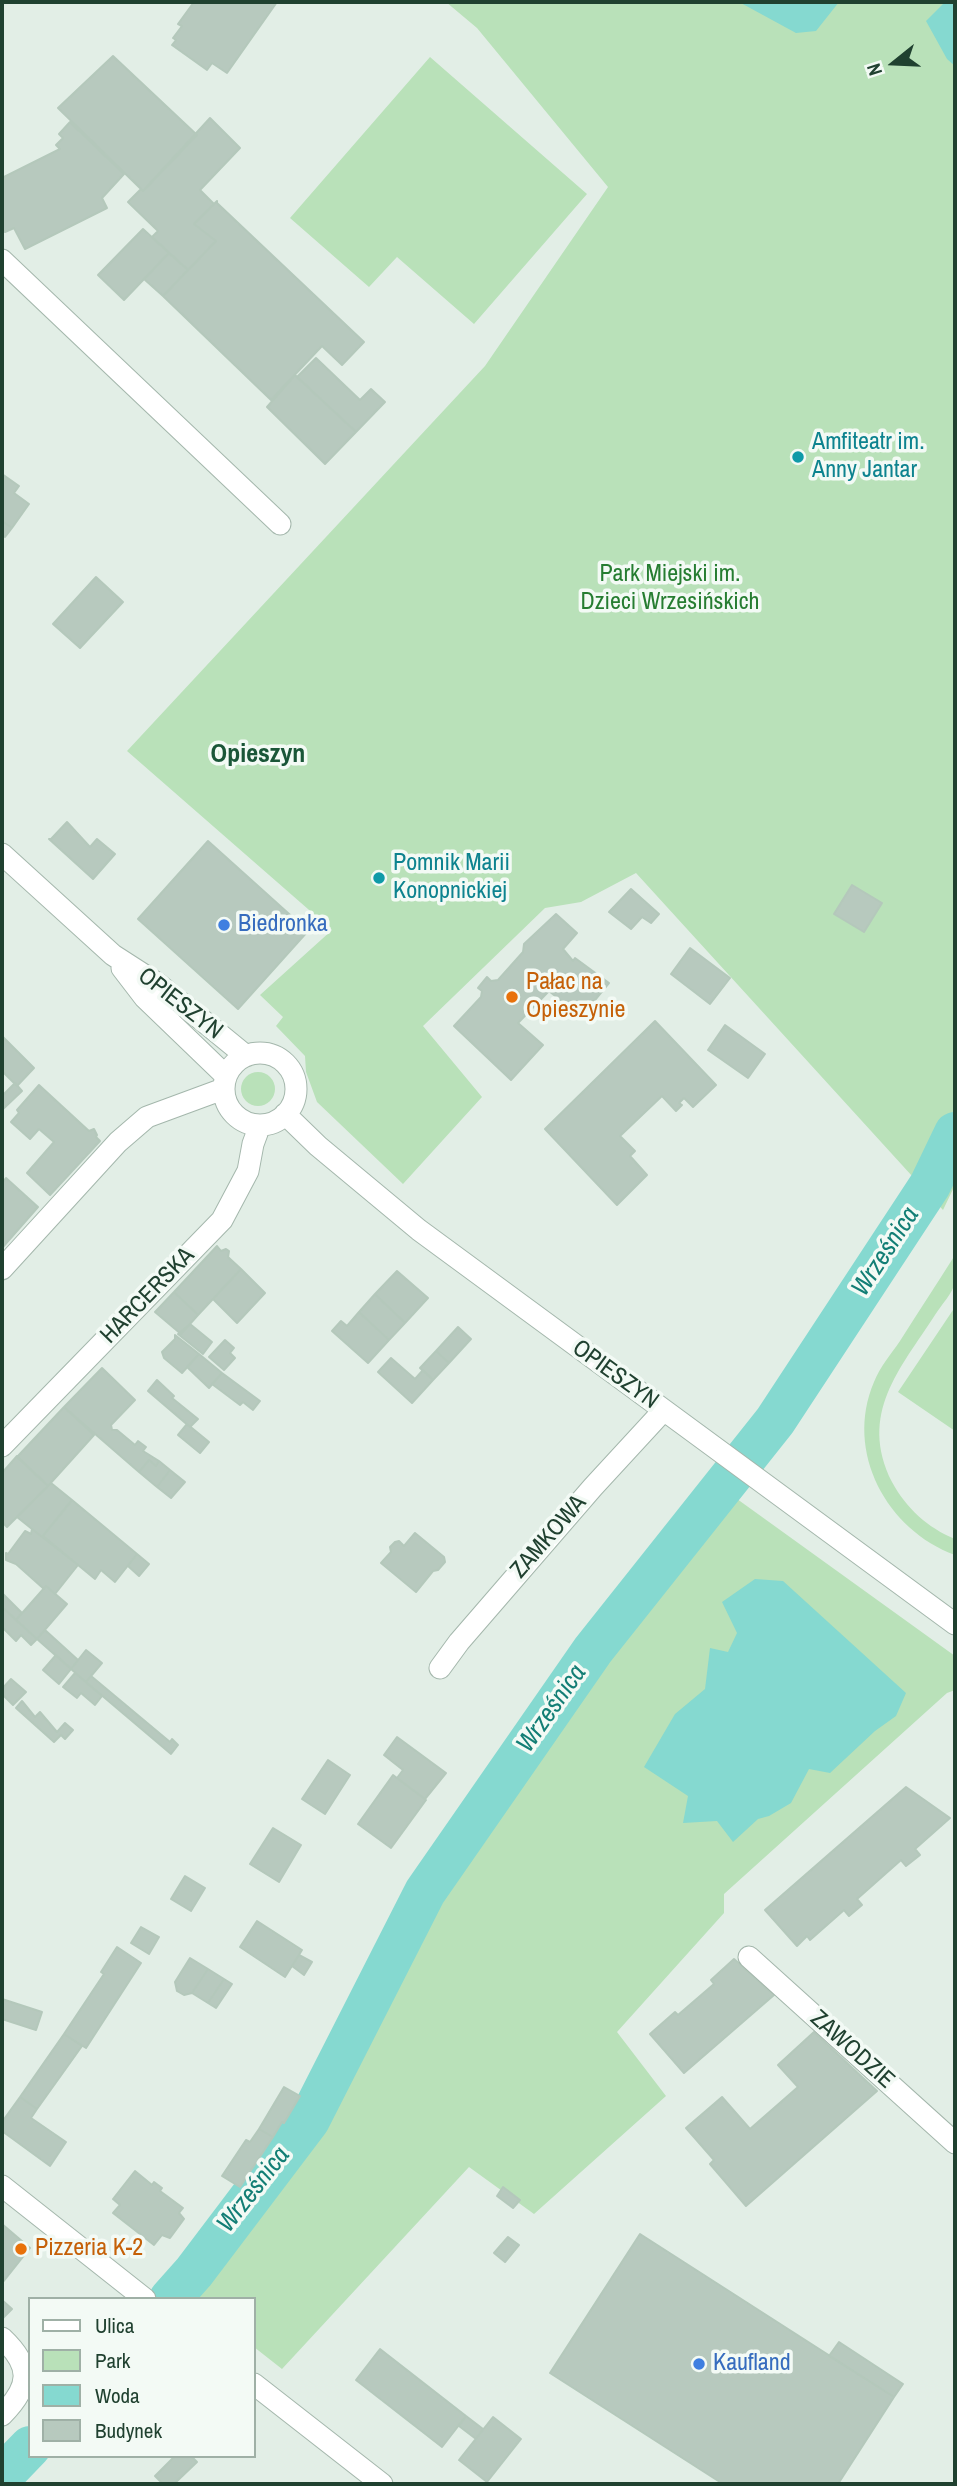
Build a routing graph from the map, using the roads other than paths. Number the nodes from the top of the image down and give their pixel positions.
1 (2, 260) edge
2 (280, 524) dead end
3 (2, 854) edge
4 (113, 955) junction
5 (246, 1056) junction
6 (225, 1082) junction
7 (285, 1114) junction
8 (260, 1125) junction
9 (2, 1269) edge
10 (663, 1411) junction
11 (2, 1446) edge
12 (955, 1624) edge
13 (440, 1668) dead end
14 (749, 1957) dead end
15 (955, 2143) edge
16 (2, 2186) edge
17 (140, 2295) edge
18 (2, 2338) edge
19 (256, 2386) edge
20 (2, 2415) edge
21 (382, 2484) edge

1 - 2 street
3 - 4 street, OPIESZYN
4 - 5 street, OPIESZYN
4 - 6 street, OPIESZYN
5 - 6 street
5 - 7 street
6 - 8 street
6 - 9 street
7 - 8 street
7 - 10 street, OPIESZYN
8 - 11 street, HARCERSKA
10 - 12 street, OPIESZYN
10 - 13 street, ZAMKOWA
14 - 15 street, ZAWODZIE
16 - 17 street
18 - 20 street
19 - 21 street

